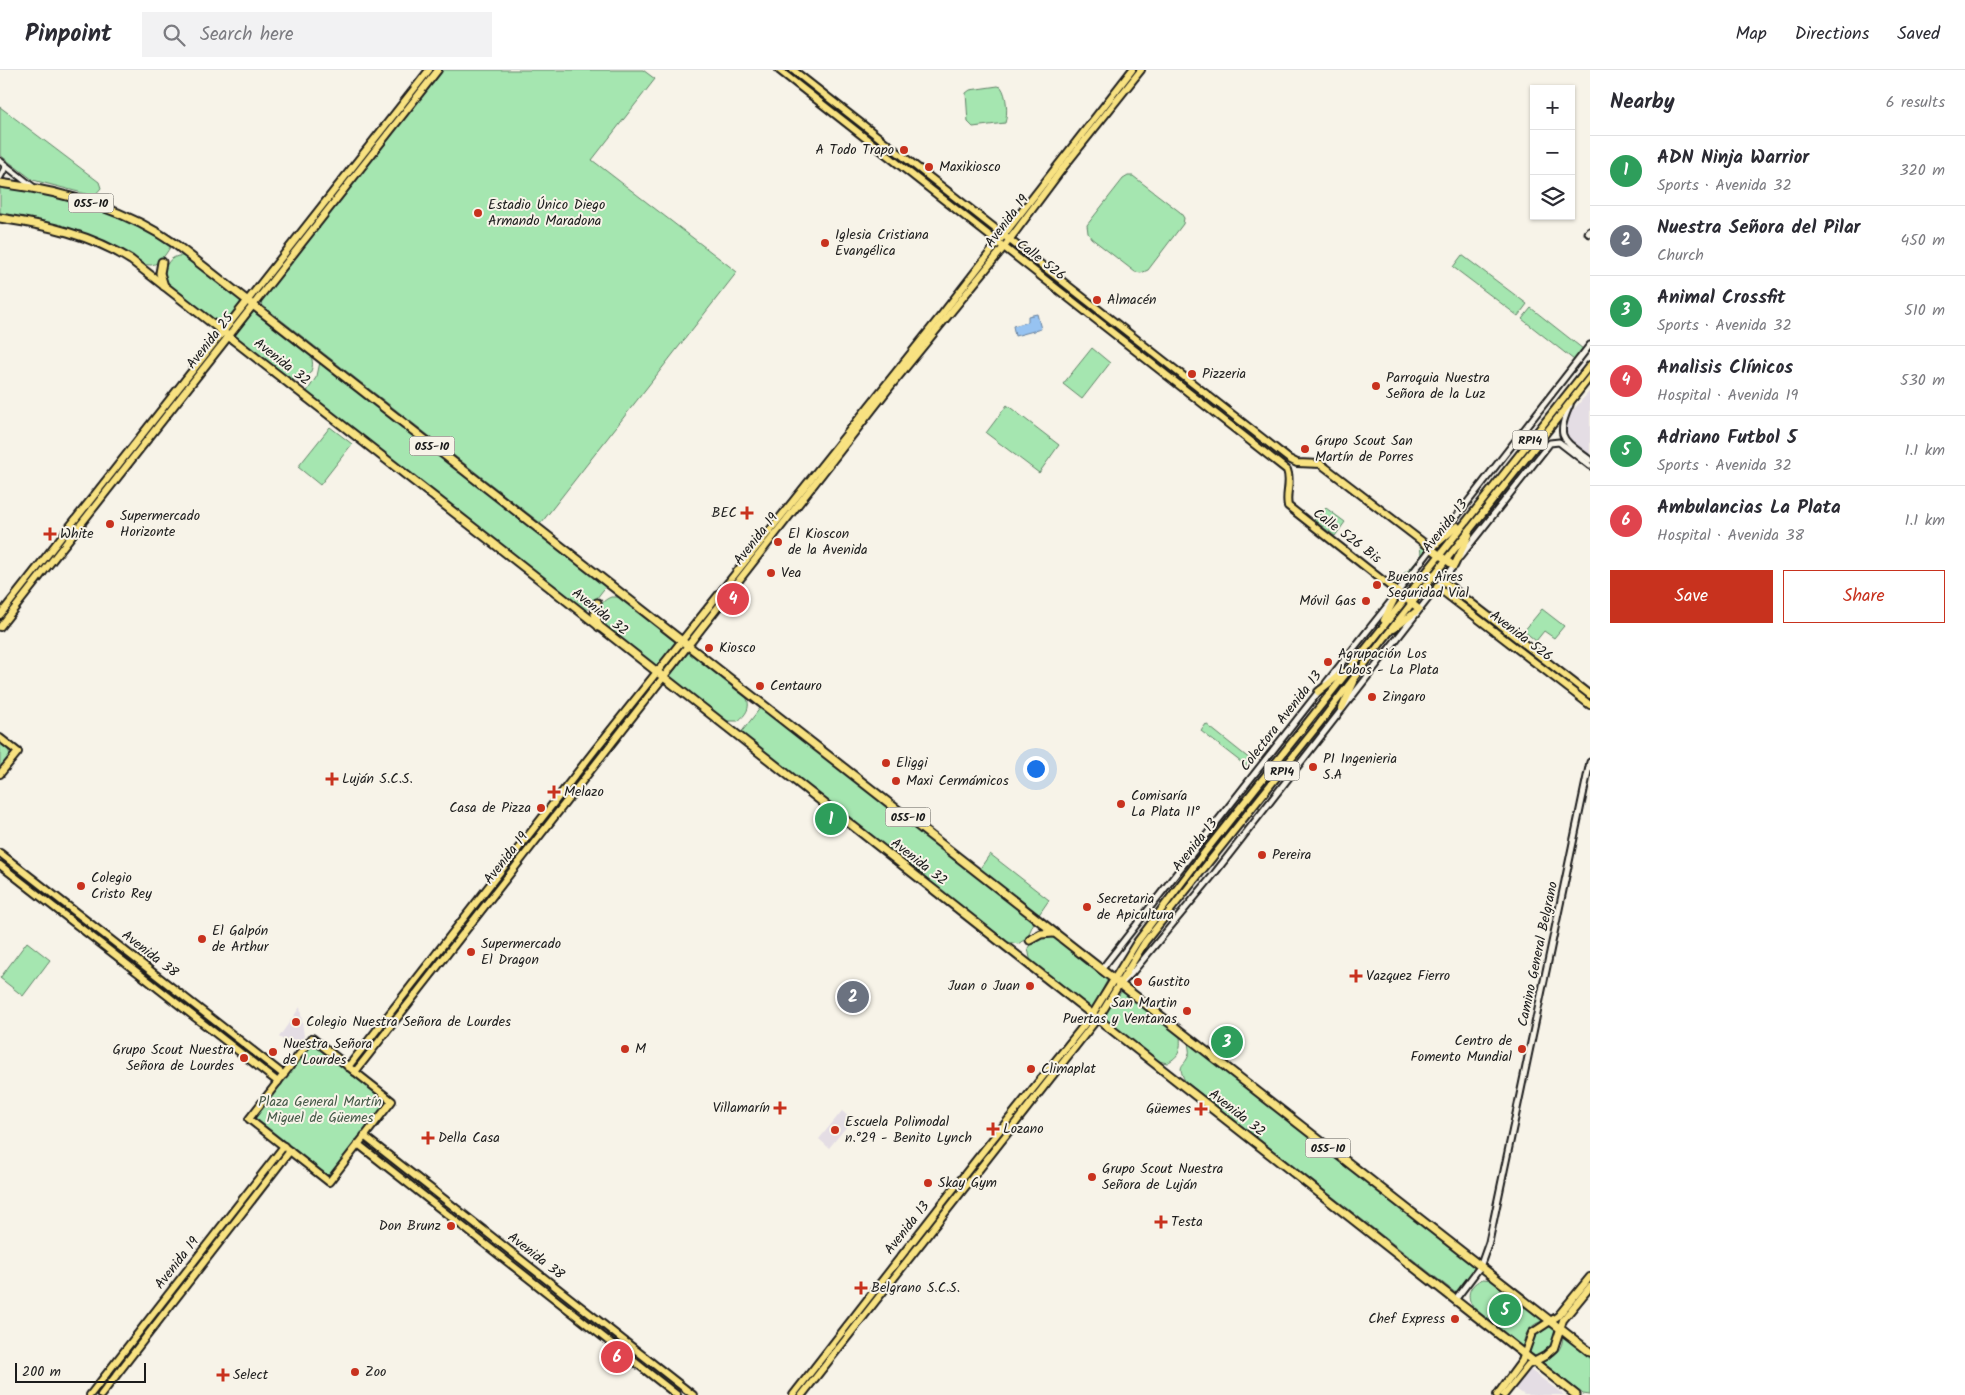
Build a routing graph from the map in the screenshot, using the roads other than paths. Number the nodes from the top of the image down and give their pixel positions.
1 (430, 70) edge
2 (438, 70) edge
3 (779, 70) edge
4 (793, 70) edge
5 (1132, 70) edge
6 (1142, 70) edge
7 (0, 161) edge
8 (6, 166) junction
9 (0, 176) edge
10 (0, 183) edge
11 (34, 188) junction
12 (0, 218) edge
13 (1003, 235) junction
14 (1009, 240) junction
15 (998, 242) junction
16 (1004, 247) junction
17 (162, 262) dead end
18 (164, 286) junction
19 (250, 304) junction
20 (222, 332) junction
21 (229, 337) junction
22 (1590, 345) edge
23 (1590, 365) edge
24 (1590, 377) edge
25 (1575, 395) junction
26 (1590, 460) edge
27 (1590, 466) edge
28 (1287, 470) joint
29 (1470, 515) junction
30 (1476, 520) junction
31 (1432, 548) junction
32 (1439, 554) junction
33 (1446, 560) junction
34 (1454, 566) junction
35 (1442, 580) junction
36 (1436, 587) junction
37 (1398, 592) junction
38 (1406, 598) junction
39 (597, 603) dead end
40 (1412, 603) junction
41 (1419, 609) junction
42 (0, 615) edge
43 (0, 627) edge
44 (599, 627) junction
45 (1377, 634) junction
46 (1386, 636) junction
47 (685, 644) junction
48 (1352, 664) junction
49 (1360, 669) junction
50 (660, 675) junction
51 (1318, 692) junction
52 (1590, 695) edge
53 (1590, 705) edge
54 (1342, 708) junction
55 (0, 738) edge
56 (1590, 762) edge
57 (0, 774) edge
58 (0, 853) edge
59 (0, 865) edge
60 (1054, 933) junction
61 (1030, 940) dead end
62 (1101, 970) junction
63 (1113, 979) junction
64 (1119, 984) junction
65 (1095, 1017) junction
66 (348, 1067) junction
67 (355, 1072) junction
68 (284, 1074) junction
69 (278, 1082) junction
70 (364, 1136) junction
71 (358, 1144) junction
72 (284, 1146) junction
73 (290, 1151) junction
74 (1480, 1267) junction
75 (1590, 1277) edge
76 (1590, 1287) edge
77 (1455, 1300) junction
78 (1551, 1322) junction
79 (1559, 1328) junction
80 (1590, 1352) edge
81 (1525, 1354) junction
82 (1533, 1361) junction
83 (90, 1395) edge
84 (101, 1395) edge
85 (677, 1395) edge
86 (693, 1395) edge
87 (793, 1395) edge
88 (802, 1395) edge
89 (1497, 1395) edge
90 (1504, 1395) edge
91 (1576, 1395) edge

1 - 19 main road, Avenida 25
2 - 19 main road, Avenida 25
3 - 15 main road, Calle 526
4 - 13 main road, Calle 526
5 - 13 main road, Avenida 19
6 - 14 main road, Avenida 19
7 - 8 street
8 - 9 street
8 - 11 street
10 - 11 highway, 055-10
11 - 19 highway, Avenida 32 / 055-10
12 - 18 highway, Avenida 32 / 055-10
13 - 14 main road, Calle 526
13 - 15 main road, Avenida 19
14 - 16 main road, Avenida 19
14 - 31 main road, Calle 526
15 - 16 main road, Calle 526
15 - 47 main road, Avenida 19
16 - 28 main road, Calle 526
16 - 47 main road, Avenida 19
17 - 18 highway
18 - 20 highway, Avenida 32 / 055-10
19 - 20 main road, Avenida 25
19 - 21 main road, Avenida 25
19 - 47 highway, Avenida 32 / 055-10
20 - 21 highway, Avenida 32 / 055-10
20 - 42 main road, Avenida 25
21 - 43 main road, Avenida 25
21 - 44 highway, Avenida 32 / 055-10
22 - 31 street, Colectora Avenida 13
23 - 29 main road, Avenida 13 / RP14
24 - 25 main road, Avenida 13
25 - 26 street
25 - 30 main road, Avenida 13 / RP14
27 - 34 street
28 - 37 main road, Calle 526 Bis
29 - 31 main road
29 - 32 main road, Avenida 13 / RP14
30 - 33 main road, Avenida 13 / RP14
30 - 34 main road
31 - 32 main road
31 - 37 street, Colectora Avenida 13
32 - 33 main road
32 - 38 main road, Avenida 13 / RP14
33 - 34 main road
33 - 40 main road, Avenida 13 / RP14
34 - 35 street
35 - 36 street
35 - 52 main road, Avenida 526
36 - 41 street
36 - 53 main road, Avenida 526
37 - 38 main road, Calle 526 Bis
37 - 45 main road
37 - 51 street, Colectora Avenida 13
38 - 40 main road, Calle 526 Bis
38 - 45 main road, Avenida 13 / RP14
39 - 44 highway
40 - 41 main road, Calle 526 Bis
40 - 46 main road, Avenida 13 / RP14
41 - 46 main road
41 - 54 street
44 - 50 highway, Avenida 32 / 055-10
45 - 48 main road, Avenida 13 / RP14
46 - 49 main road, Avenida 13 / RP14
47 - 50 main road, Avenida 19
47 - 60 highway, Avenida 32 / 055-10
48 - 51 main road
48 - 63 main road, Avenida 13 / RP14
49 - 54 main road
49 - 64 main road, Avenida 13 / RP14
50 - 65 highway, Avenida 32 / 055-10
50 - 66 main road, Avenida 19
50 - 67 main road, Avenida 19
51 - 62 street, Colectora Avenida 13
54 - 64 street
55 - 57 main road
56 - 74 street, Camino General Belgrano
58 - 68 main road, Avenida 38
59 - 69 main road, Avenida 38
60 - 61 highway
60 - 62 highway, Avenida 32 / 055-10
62 - 63 highway, Avenida 32 / 055-10
63 - 64 highway, Avenida 32 / 055-10
63 - 65 main road, Avenida 13 / RP14
64 - 65 main road, Avenida 13 / RP14
64 - 74 highway, Avenida 32 / 055-10
65 - 77 highway, Avenida 32 / 055-10
65 - 87 main road, Avenida 13
65 - 88 main road, Avenida 13
66 - 67 main road
66 - 68 main road
67 - 70 main road
68 - 69 main road
69 - 72 main road
70 - 71 main road
70 - 86 main road, Avenida 38
71 - 73 main road
71 - 85 main road, Avenida 38
72 - 73 main road
72 - 83 main road, Avenida 19
73 - 84 main road, Avenida 19
74 - 77 street, Camino General Belgrano
74 - 78 highway, Avenida 32 / 055-10
75 - 78 main road
76 - 79 main road
77 - 81 highway, Avenida 32 / 055-10
78 - 79 highway, Avenida 32 / 055-10
78 - 81 main road
79 - 80 highway, Avenida 32 / 055-10
79 - 82 main road
81 - 82 highway, Avenida 32 / 055-10
81 - 89 main road
82 - 90 main road
82 - 91 highway, Avenida 32 / 055-10

